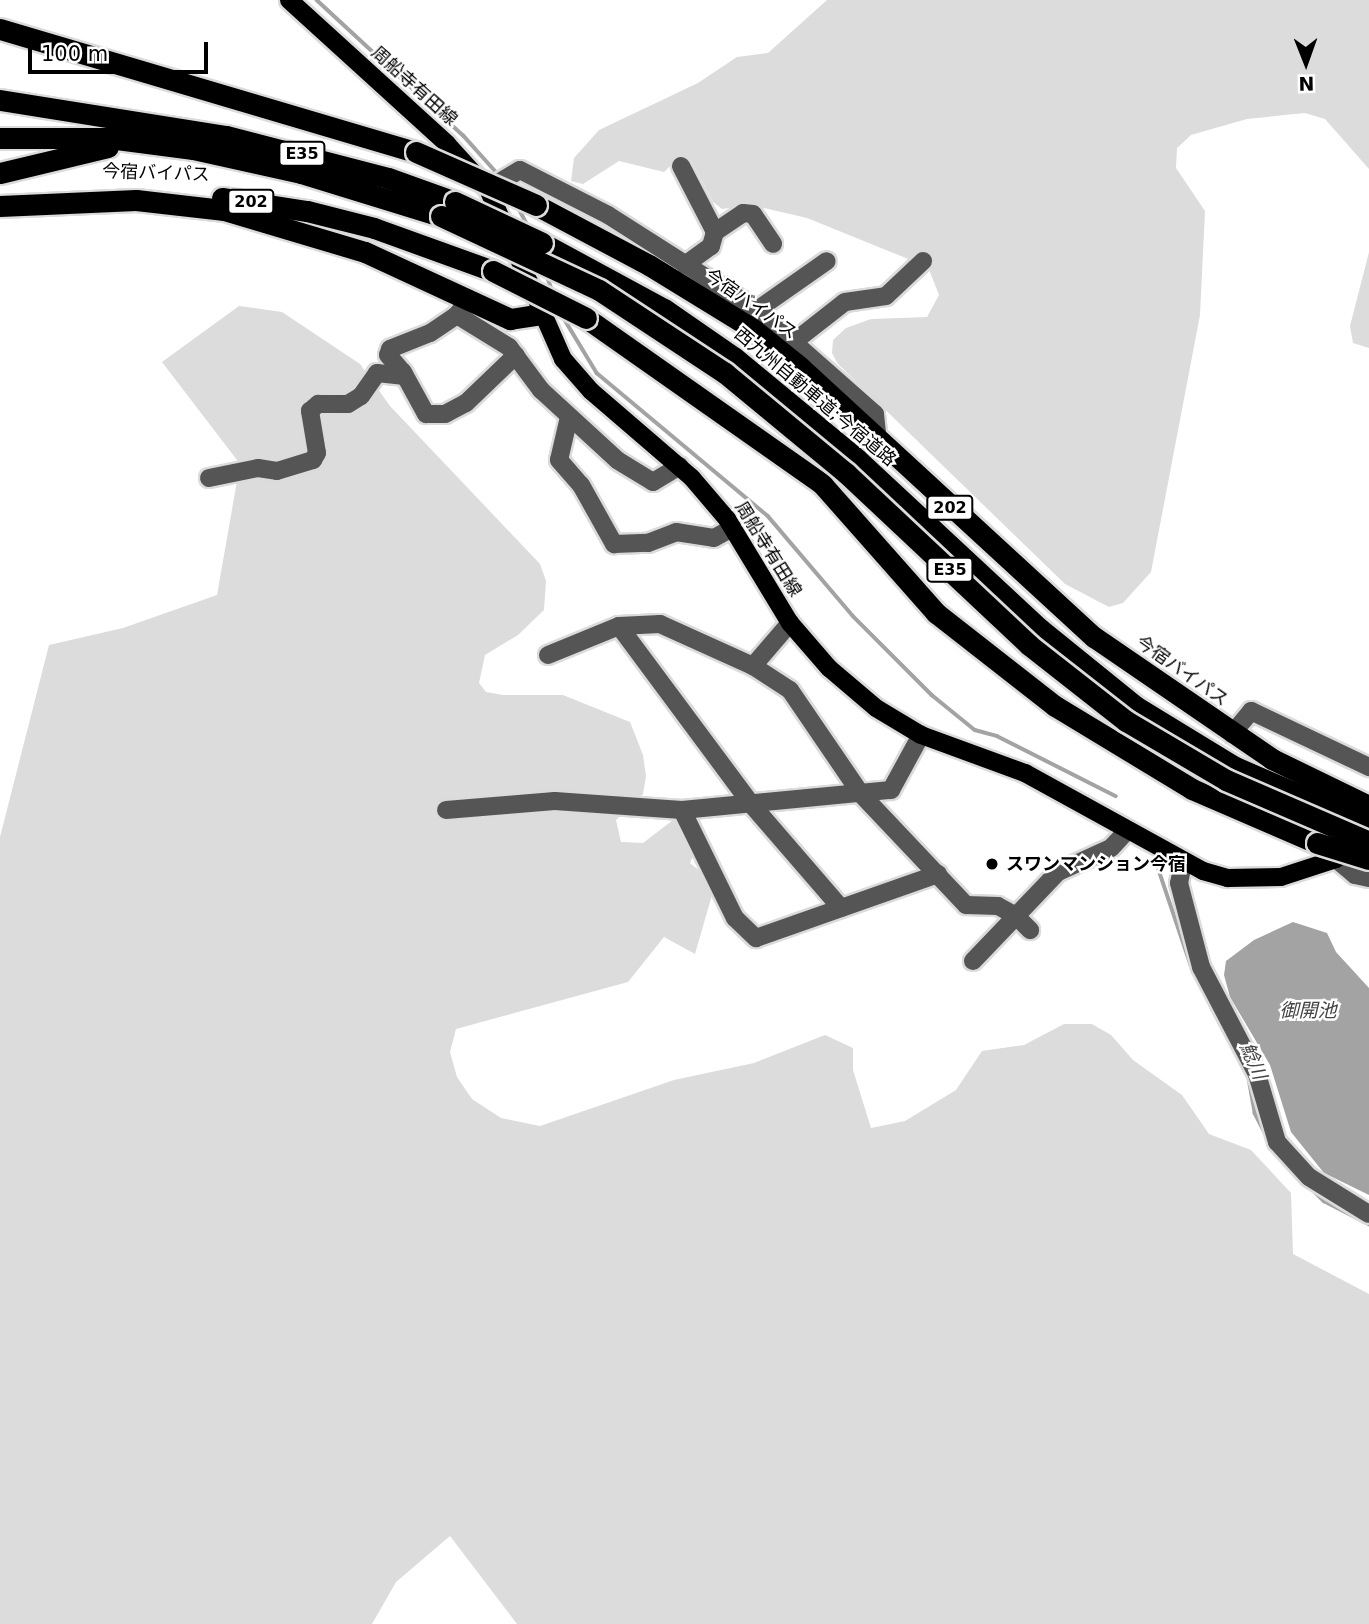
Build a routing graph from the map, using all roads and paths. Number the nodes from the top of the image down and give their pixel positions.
1 (289, 0) edge
2 (0, 29) edge
3 (0, 100) edge
4 (0, 138) edge
5 (155, 143) junction
6 (79, 162) dead end
7 (42, 164) junction
8 (681, 166) dead end
9 (0, 173) edge
10 (267, 179) dead end
11 (488, 189) junction
12 (382, 196) junction
13 (0, 204) edge
14 (715, 232) junction
15 (773, 244) dead end
16 (827, 261) dead end
17 (923, 261) dead end
18 (685, 265) junction
19 (463, 307) junction
20 (757, 310) junction
21 (540, 314) junction
22 (794, 341) junction
23 (516, 355) junction
24 (405, 376) junction
25 (569, 417) junction
26 (871, 437) junction
27 (680, 466) junction
28 (209, 478) dead end
29 (732, 528) junction
30 (790, 623) junction
31 (619, 626) junction
32 (548, 655) dead end
33 (753, 666) junction
34 (1232, 734) junction
35 (921, 735) junction
36 (1369, 767) edge
37 (861, 794) junction
38 (752, 805) junction
39 (1369, 806) edge
40 (446, 810) dead end
41 (682, 810) junction
42 (1369, 825) edge
43 (1127, 831) junction
44 (1369, 839) edge
45 (1336, 859) junction
46 (1369, 859) edge
47 (1183, 863) junction
48 (938, 874) junction
49 (1369, 878) edge
50 (841, 908) junction
51 (1016, 916) junction
52 (1030, 930) dead end
53 (973, 961) dead end
54 (1369, 1214) edge

1 - 11 main road, 周船寺有田線
2 - 26 highway, 今宿バイパス / 202, bridge
3 - 42 highway, 西九州自動車道;今宿道路 / E35, bridge
4 - 5 highway, E35
5 - 7 highway
5 - 12 highway, E35
6 - 7 highway
7 - 9 highway
8 - 14 street
10 - 12 highway
11 - 18 street
11 - 21 main road, 周船寺有田線
12 - 44 highway, E35, bridge
13 - 19 highway
13 - 46 highway, 今宿バイパス / 202, bridge
14 - 15 street
14 - 18 street
16 - 20 street
17 - 22 street
18 - 20 street
19 - 21 highway
19 - 23 street
19 - 24 street
20 - 22 street
21 - 27 main road, 周船寺有田線
22 - 26 street
23 - 24 street
23 - 25 street
24 - 28 street
25 - 27 street
25 - 29 street
26 - 34 highway, 今宿バイパス / 202
27 - 29 main road, 周船寺有田線
29 - 30 main road, 周船寺有田線
30 - 33 street
30 - 35 main road, 周船寺有田線
31 - 32 street
31 - 33 street
31 - 38 street
33 - 37 street
34 - 36 street
34 - 39 highway, 今宿バイパス / 202
35 - 37 street
35 - 43 main road, 周船寺有田線
37 - 38 street
37 - 48 street
38 - 41 street
38 - 50 street
40 - 41 street
41 - 50 street
43 - 47 main road, 周船寺有田線
43 - 51 street
44 - 45 main road, 周船寺有田線
45 - 47 main road, 周船寺有田線
45 - 49 street
47 - 54 street
48 - 50 street
48 - 51 street
51 - 52 street
51 - 53 street

